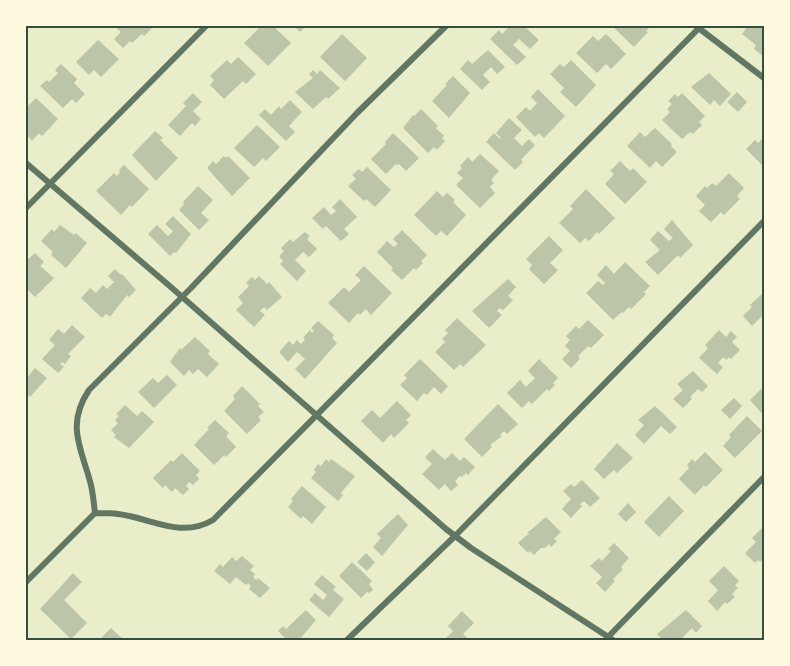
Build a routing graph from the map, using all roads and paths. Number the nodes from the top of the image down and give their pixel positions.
1 (206, 26) edge
2 (446, 26) edge
3 (699, 26) edge
4 (765, 78) edge
5 (26, 163) edge
6 (50, 184) junction
7 (26, 208) edge
8 (765, 221) edge
9 (182, 297) junction
10 (318, 416) junction
11 (765, 477) edge
12 (95, 513) junction
13 (455, 536) junction
14 (26, 582) edge
15 (611, 639) edge
16 (347, 640) edge

1 - 6 street
2 - 9 street
3 - 4 street
3 - 10 street
5 - 6 street
6 - 7 street
6 - 9 street
8 - 13 street
9 - 10 street
9 - 12 street
10 - 12 street
10 - 13 street
11 - 15 street
12 - 14 street
13 - 15 street
13 - 16 street

